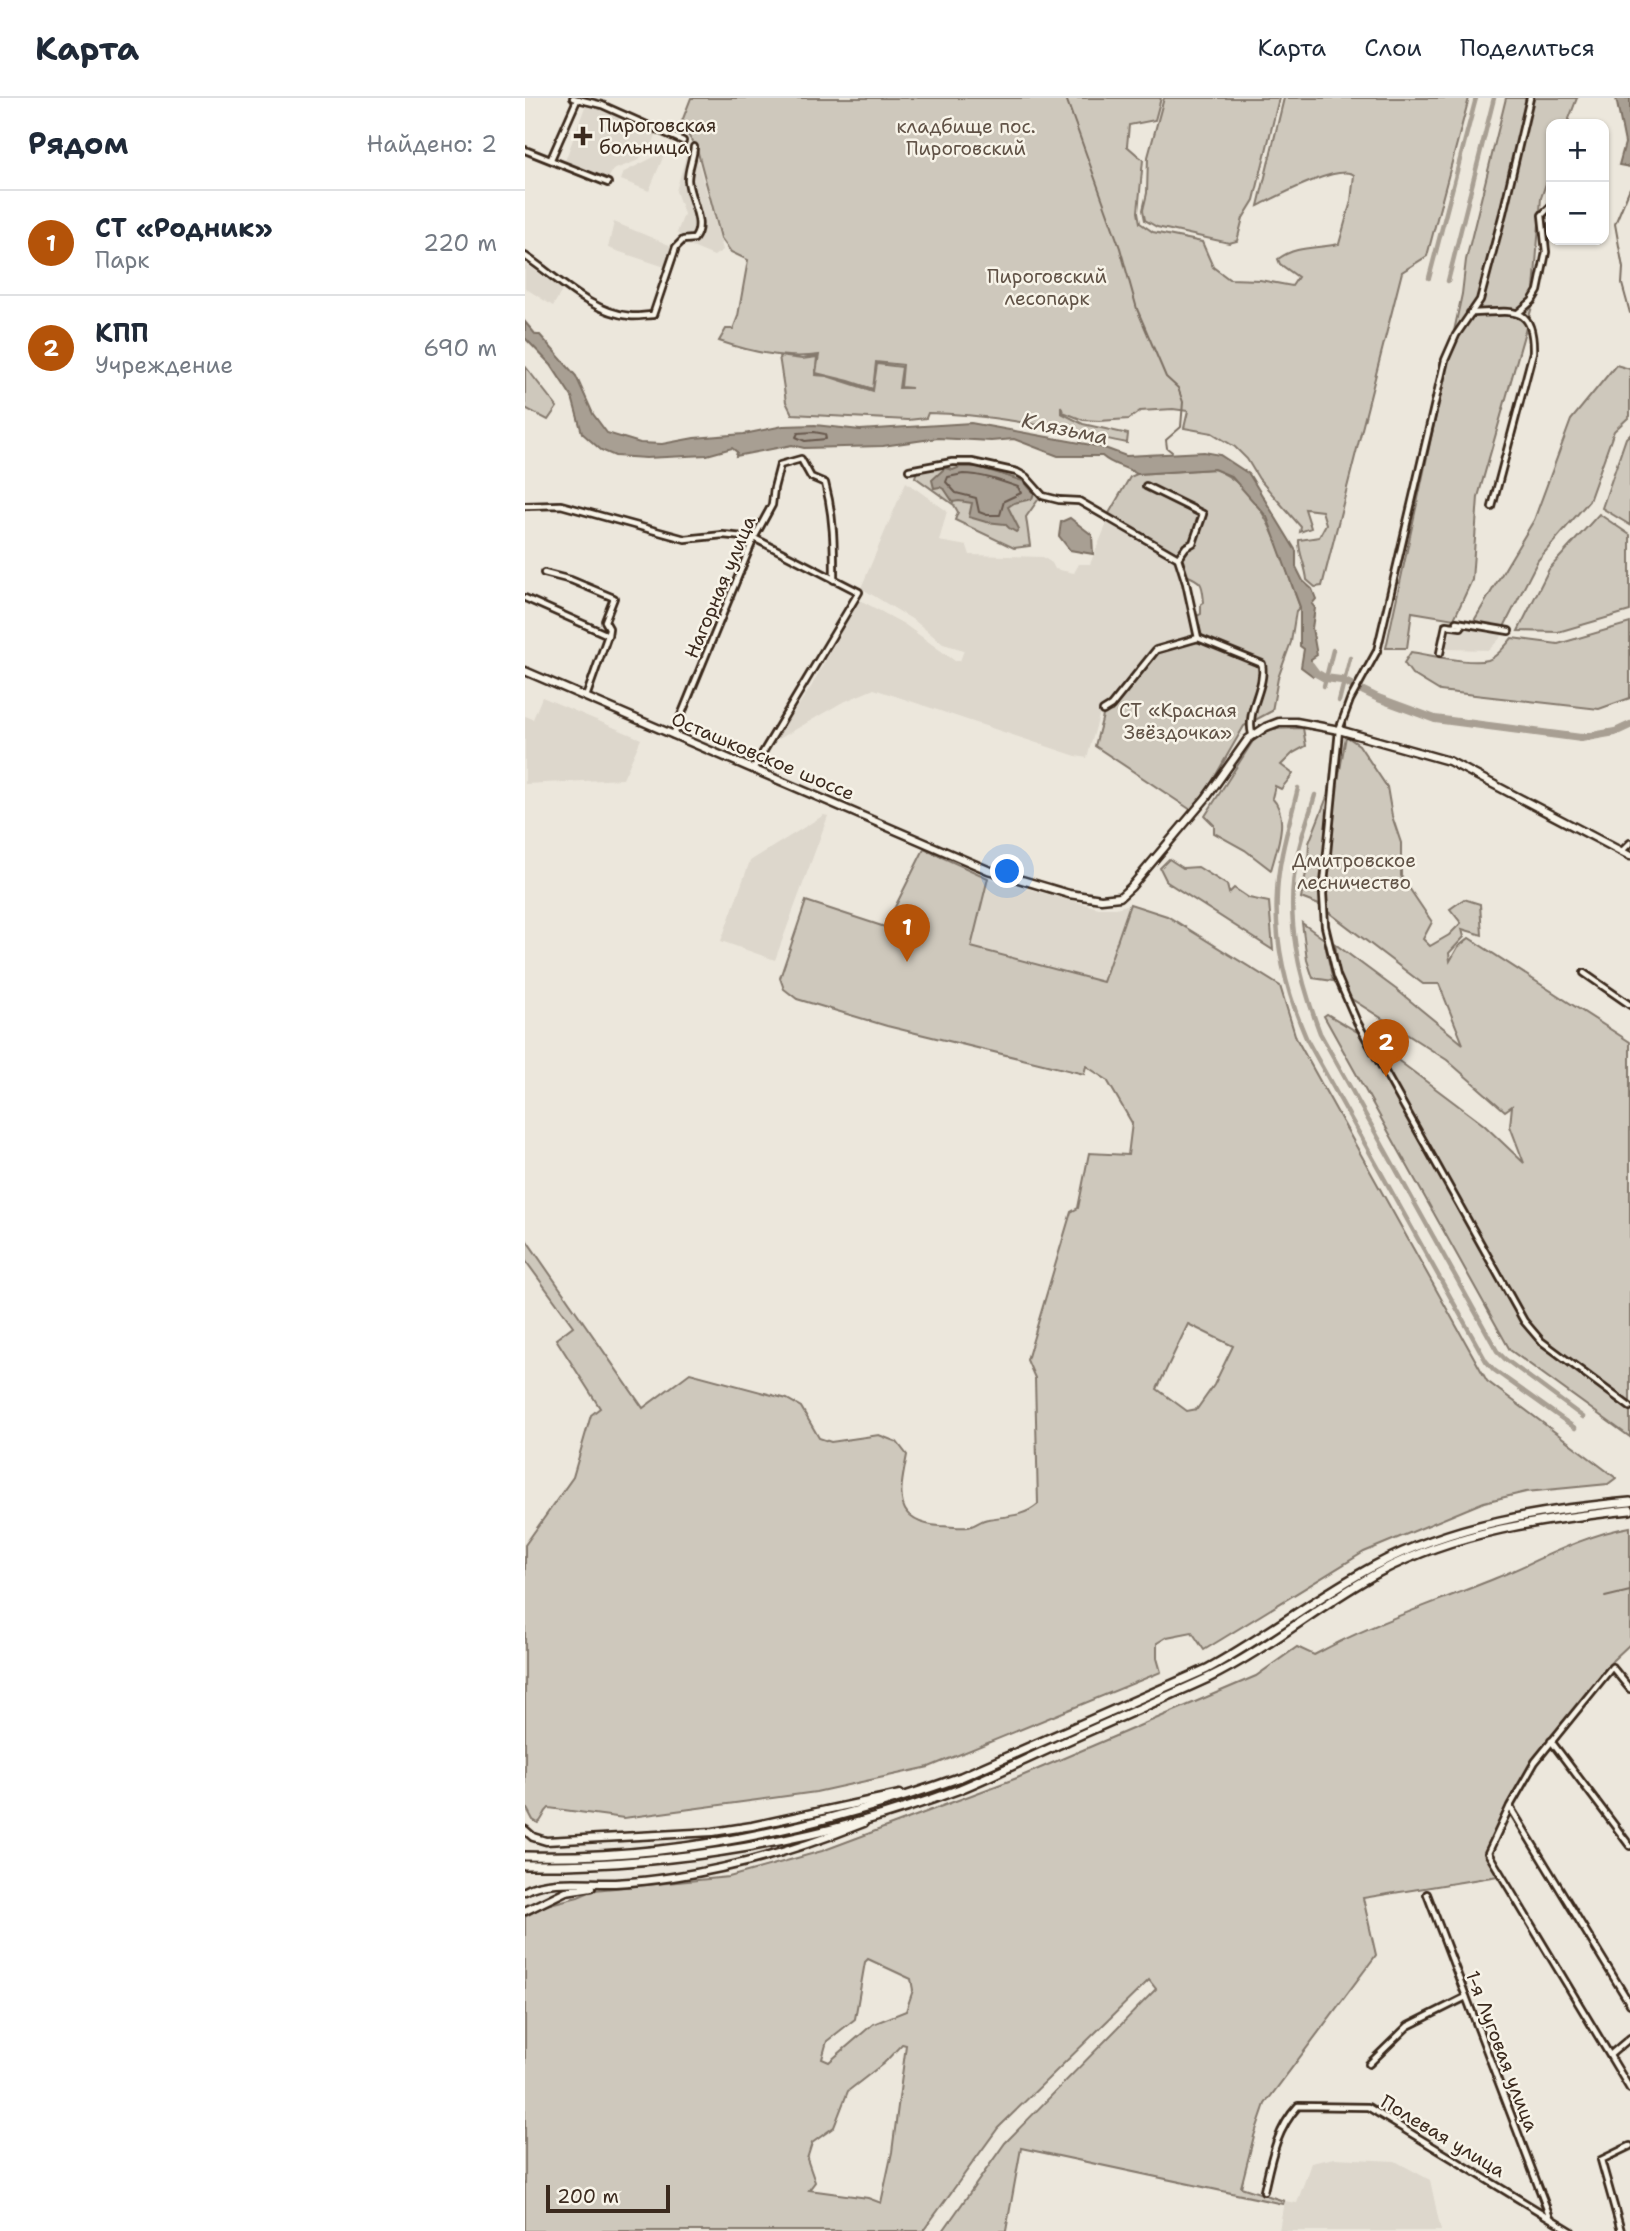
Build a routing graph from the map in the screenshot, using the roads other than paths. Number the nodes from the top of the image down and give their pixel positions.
1 (605, 98) edge
2 (1530, 98) edge
3 (578, 99) edge
4 (602, 105) junction
5 (683, 141) dead end
6 (694, 148) dead end
7 (525, 150) edge
8 (551, 159) junction
9 (608, 183) dead end
10 (1546, 211) edge
11 (525, 256) edge
12 (1470, 313) junction
13 (1518, 313) junction
14 (909, 470) dead end
15 (1146, 486) dead end
16 (525, 506) edge
17 (1492, 507) dead end
18 (754, 538) junction
19 (1178, 558) junction
20 (544, 573) dead end
21 (834, 580) junction
22 (525, 598) edge
23 (1456, 622) dead end
24 (1461, 627) dead end
25 (1509, 631) dead end
26 (608, 635) junction
27 (1198, 638) junction
28 (1440, 653) dead end
29 (525, 671) edge
30 (586, 697) junction
31 (1103, 711) dead end
32 (1339, 730) junction
33 (1252, 734) junction
34 (673, 735) junction
35 (753, 769) junction
36 (1630, 843) edge
37 (1621, 852) junction
38 (1630, 856) edge
39 (1584, 973) dead end
40 (1630, 1006) edge
41 (1630, 1407) edge
42 (1630, 1502) edge
43 (1630, 1510) edge
44 (1630, 1678) edge
45 (1624, 1682) junction
46 (1630, 1689) edge
47 (1551, 1741) junction
48 (929, 1788) junction
49 (1510, 1807) junction
50 (900, 1809) junction
51 (525, 1830) edge
52 (1630, 1846) edge
53 (525, 1856) edge
54 (547, 1861) junction
55 (525, 1865) edge
56 (616, 1883) junction
57 (525, 1891) edge
58 (1427, 1894) dead end
59 (525, 1911) edge
60 (1466, 1997) junction
61 (1630, 2004) edge
62 (1630, 2038) edge
63 (1610, 2055) junction
64 (1369, 2064) dead end
65 (1630, 2089) edge
66 (1630, 2146) edge
67 (1264, 2191) dead end
68 (1551, 2219) junction
69 (1571, 2231) edge
70 (1621, 2231) edge

1 - 4 street
2 - 12 street
3 - 4 street
3 - 8 street
4 - 5 street
6 - 11 street
7 - 8 street
8 - 9 street
10 - 13 street
12 - 13 street
12 - 32 street
13 - 17 street
14 - 19 street
15 - 19 street
16 - 18 street
18 - 21 street
18 - 21 street, Нагорная улица
18 - 34 street, Нагорная улица
19 - 27 street
20 - 26 street
21 - 35 street
22 - 26 street
23 - 25 street
24 - 28 street
26 - 30 street
27 - 31 street
27 - 33 street
29 - 30 main road, Осташковское шоссе
30 - 34 main road, Осташковское шоссе
32 - 33 main road
32 - 37 main road
32 - 41 street
33 - 35 main road, Осташковское шоссе
34 - 35 main road, Осташковское шоссе
36 - 37 street
37 - 38 main road
39 - 40 street
42 - 48 main road
43 - 50 main road
44 - 45 street
45 - 46 street
45 - 47 street
47 - 49 street
47 - 52 street
48 - 51 main road
48 - 54 main road
49 - 61 street
49 - 63 street
50 - 54 main road
50 - 56 main road
53 - 54 main road
54 - 55 main road
56 - 57 main road
56 - 59 main road
58 - 60 street, 1-я Луговая улица
60 - 64 street
60 - 68 street, 1-я Луговая улица
62 - 63 street
63 - 65 street
66 - 70 street
67 - 68 street, Полевая улица
68 - 69 street, Полевая улица

